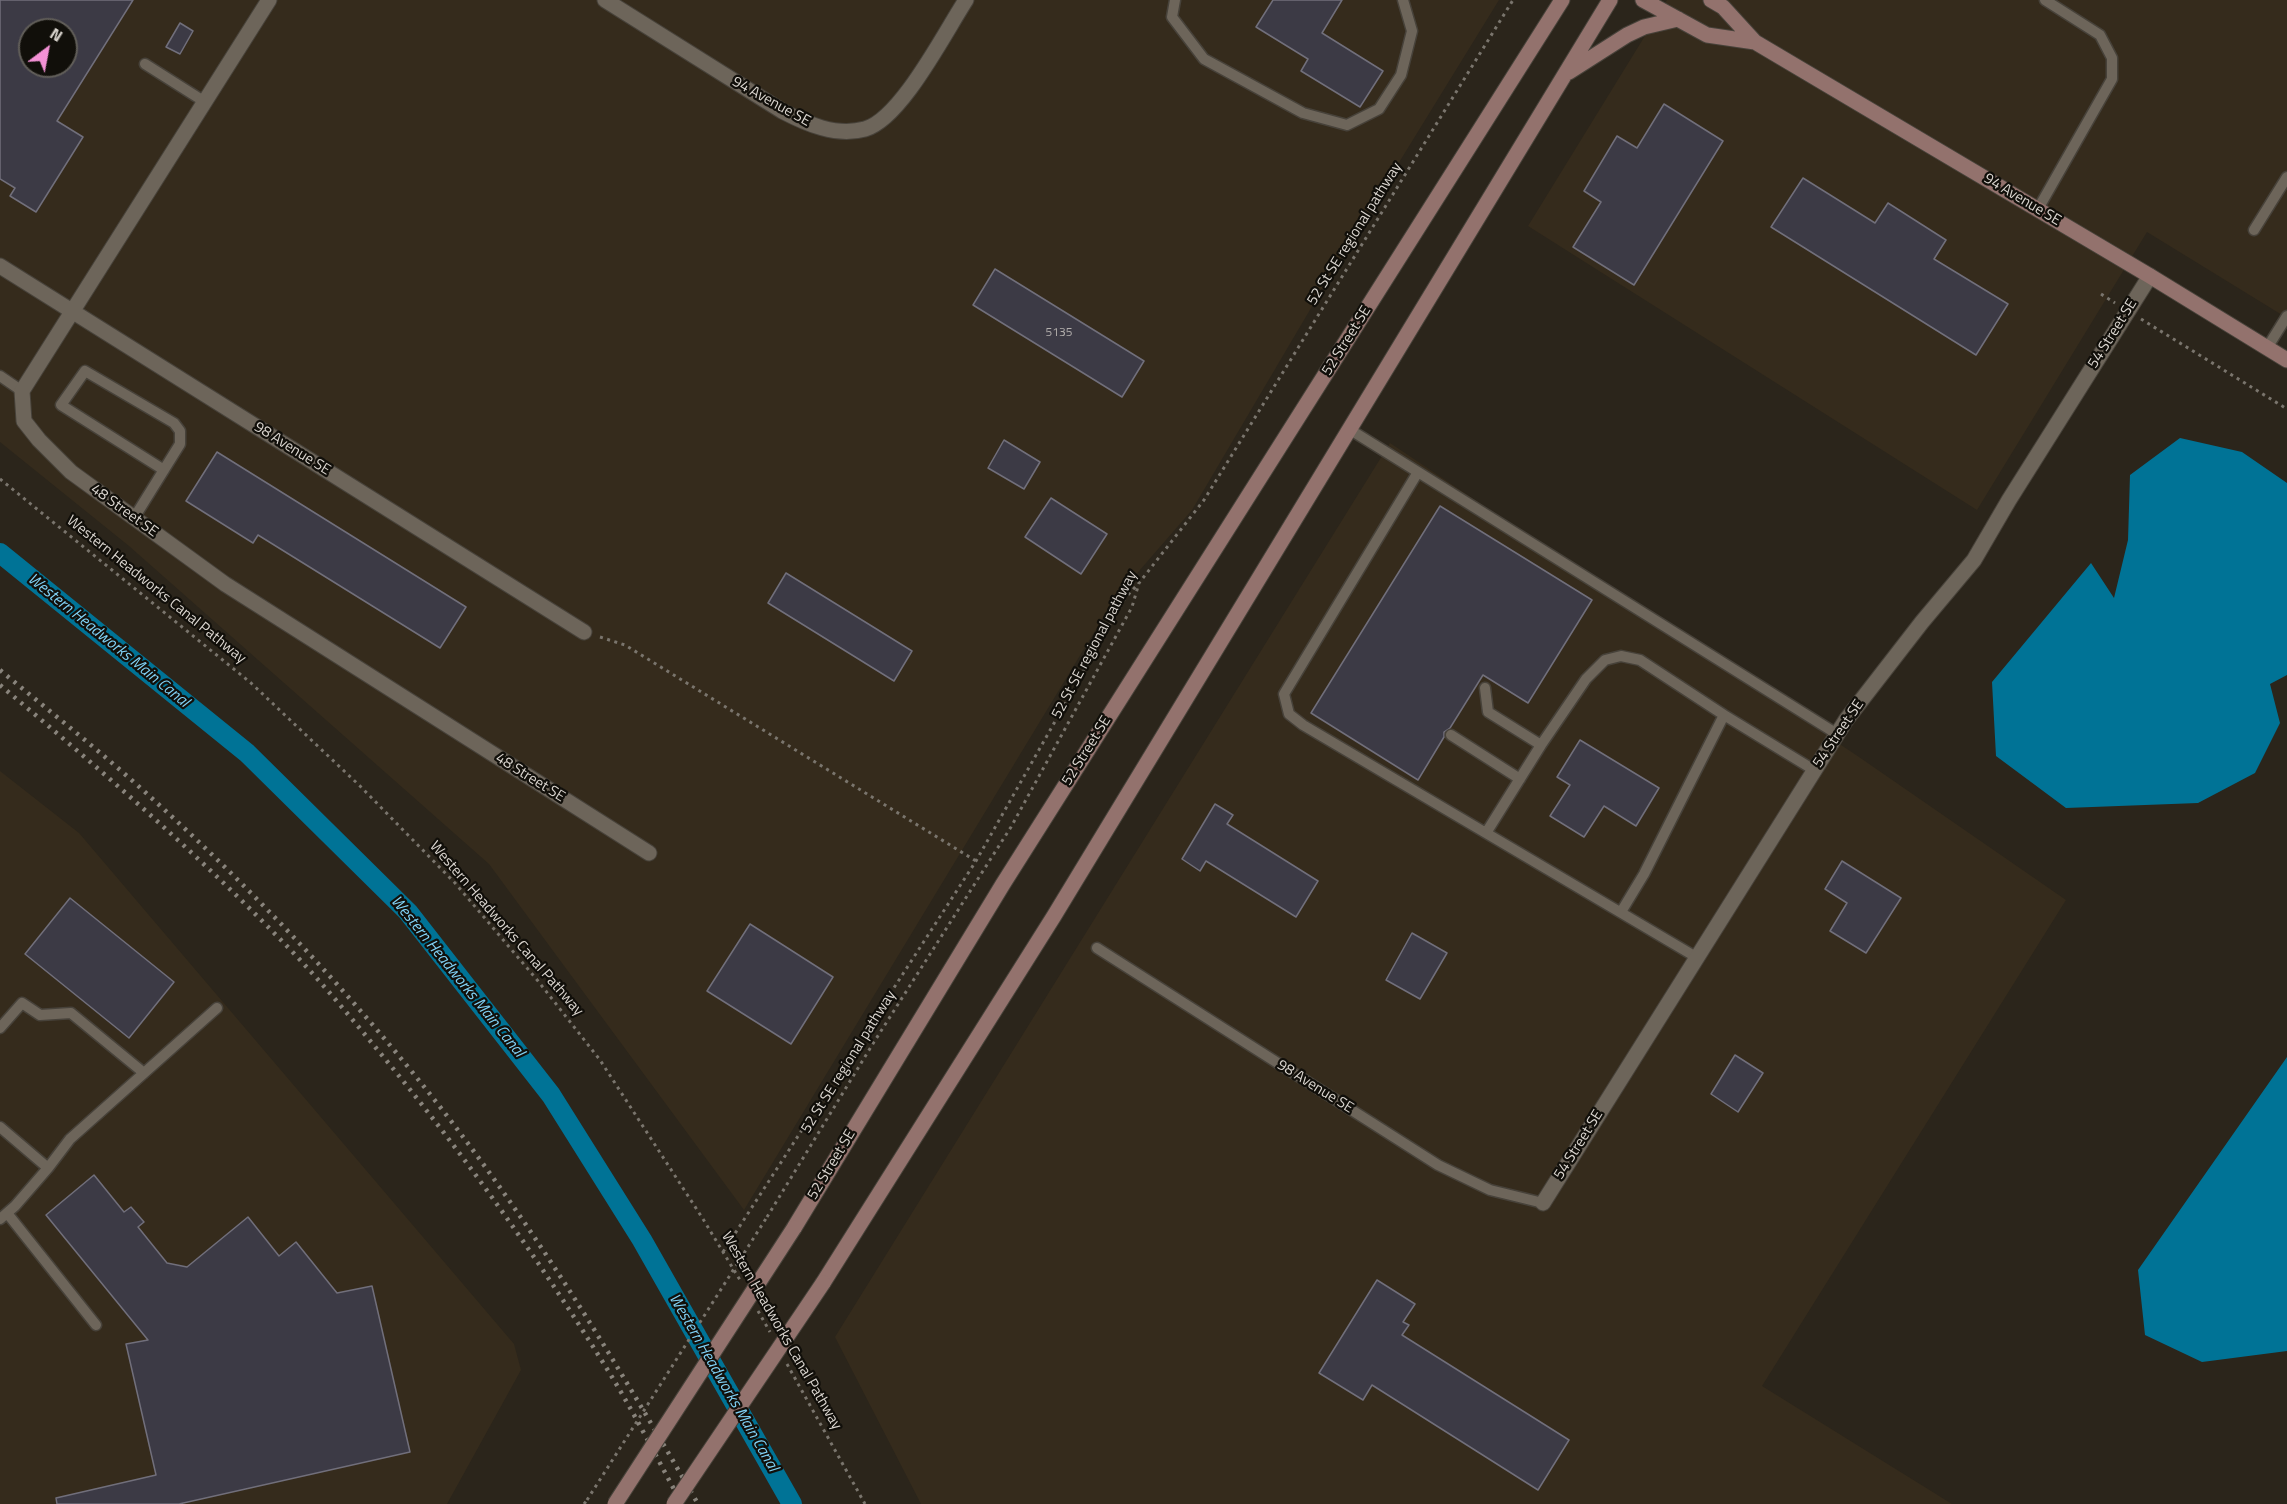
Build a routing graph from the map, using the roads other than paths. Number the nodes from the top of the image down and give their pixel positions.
1 (269, 0) edge
2 (605, 0) edge
3 (966, 0) edge
4 (1175, 0) edge
5 (1403, 0) edge
6 (1562, 0) edge
7 (1610, 0) edge
8 (1643, 0) edge
9 (2045, 0) edge
10 (1718, 2) edge
11 (1678, 19) junction
12 (1755, 42) junction
13 (145, 64) dead end
14 (1564, 76) junction
15 (205, 102) junction
16 (2287, 177) edge
17 (2038, 209) junction
18 (2254, 230) dead end
19 (0, 266) edge
20 (2150, 276) junction
21 (74, 312) junction
22 (2287, 316) edge
23 (2267, 348) junction
24 (2287, 360) edge
25 (0, 376) edge
26 (22, 391) junction
27 (1349, 429) junction
28 (164, 470) junction
29 (1418, 472) junction
30 (134, 518) junction
31 (584, 632) road end
32 (1485, 688) dead end
33 (1724, 715) junction
34 (1837, 734) junction
35 (1451, 735) dead end
36 (1541, 745) junction
37 (1814, 770) junction
38 (1520, 779) junction
39 (1486, 833) junction
40 (649, 853) dead end
41 (1621, 912) junction
42 (1097, 948) dead end
43 (1696, 957) junction
44 (217, 1008) dead end
45 (0, 1028) edge
46 (144, 1073) junction
47 (0, 1127) edge
48 (48, 1168) junction
49 (1543, 1203) joint
50 (3, 1216) edge
51 (96, 1325) dead end
52 (615, 1504) edge
53 (674, 1504) edge

1 - 15 street
2 - 3 street, 94 Avenue SE
4 - 5 lane
6 - 52 main road, 52 Street SE, bridge
7 - 14 main road
8 - 11 main road, 94 Avenue SE
9 - 17 lane
10 - 12 main road, 94 Avenue SE
11 - 12 main road, 94 Avenue SE
11 - 14 main road
12 - 17 main road, 94 Avenue SE
13 - 15 lane
14 - 27 main road
15 - 21 street
16 - 18 lane
17 - 20 main road, 94 Avenue SE
19 - 21 street, 98 Avenue SE
20 - 23 main road, 94 Avenue SE
20 - 34 street, 54 Street SE
21 - 26 street
21 - 31 street, 98 Avenue SE
22 - 23 lane
23 - 24 main road, 94 Avenue SE
25 - 26 lane
26 - 30 street, 48 Street SE
27 - 29 lane
27 - 53 main road, bridge
28 - 28 lane
28 - 30 lane
29 - 34 lane
29 - 39 lane
30 - 40 street, 48 Street SE
32 - 36 lane
33 - 36 lane
33 - 37 lane
33 - 41 lane
34 - 37 street, 54 Street SE
35 - 38 lane
36 - 38 lane
37 - 43 street, 54 Street SE
38 - 39 lane
39 - 41 lane
41 - 43 lane
42 - 49 lane, 98 Avenue SE
43 - 49 street, 54 Street SE
44 - 46 lane
45 - 46 lane
46 - 48 lane
47 - 48 lane
48 - 50 lane
50 - 51 lane

